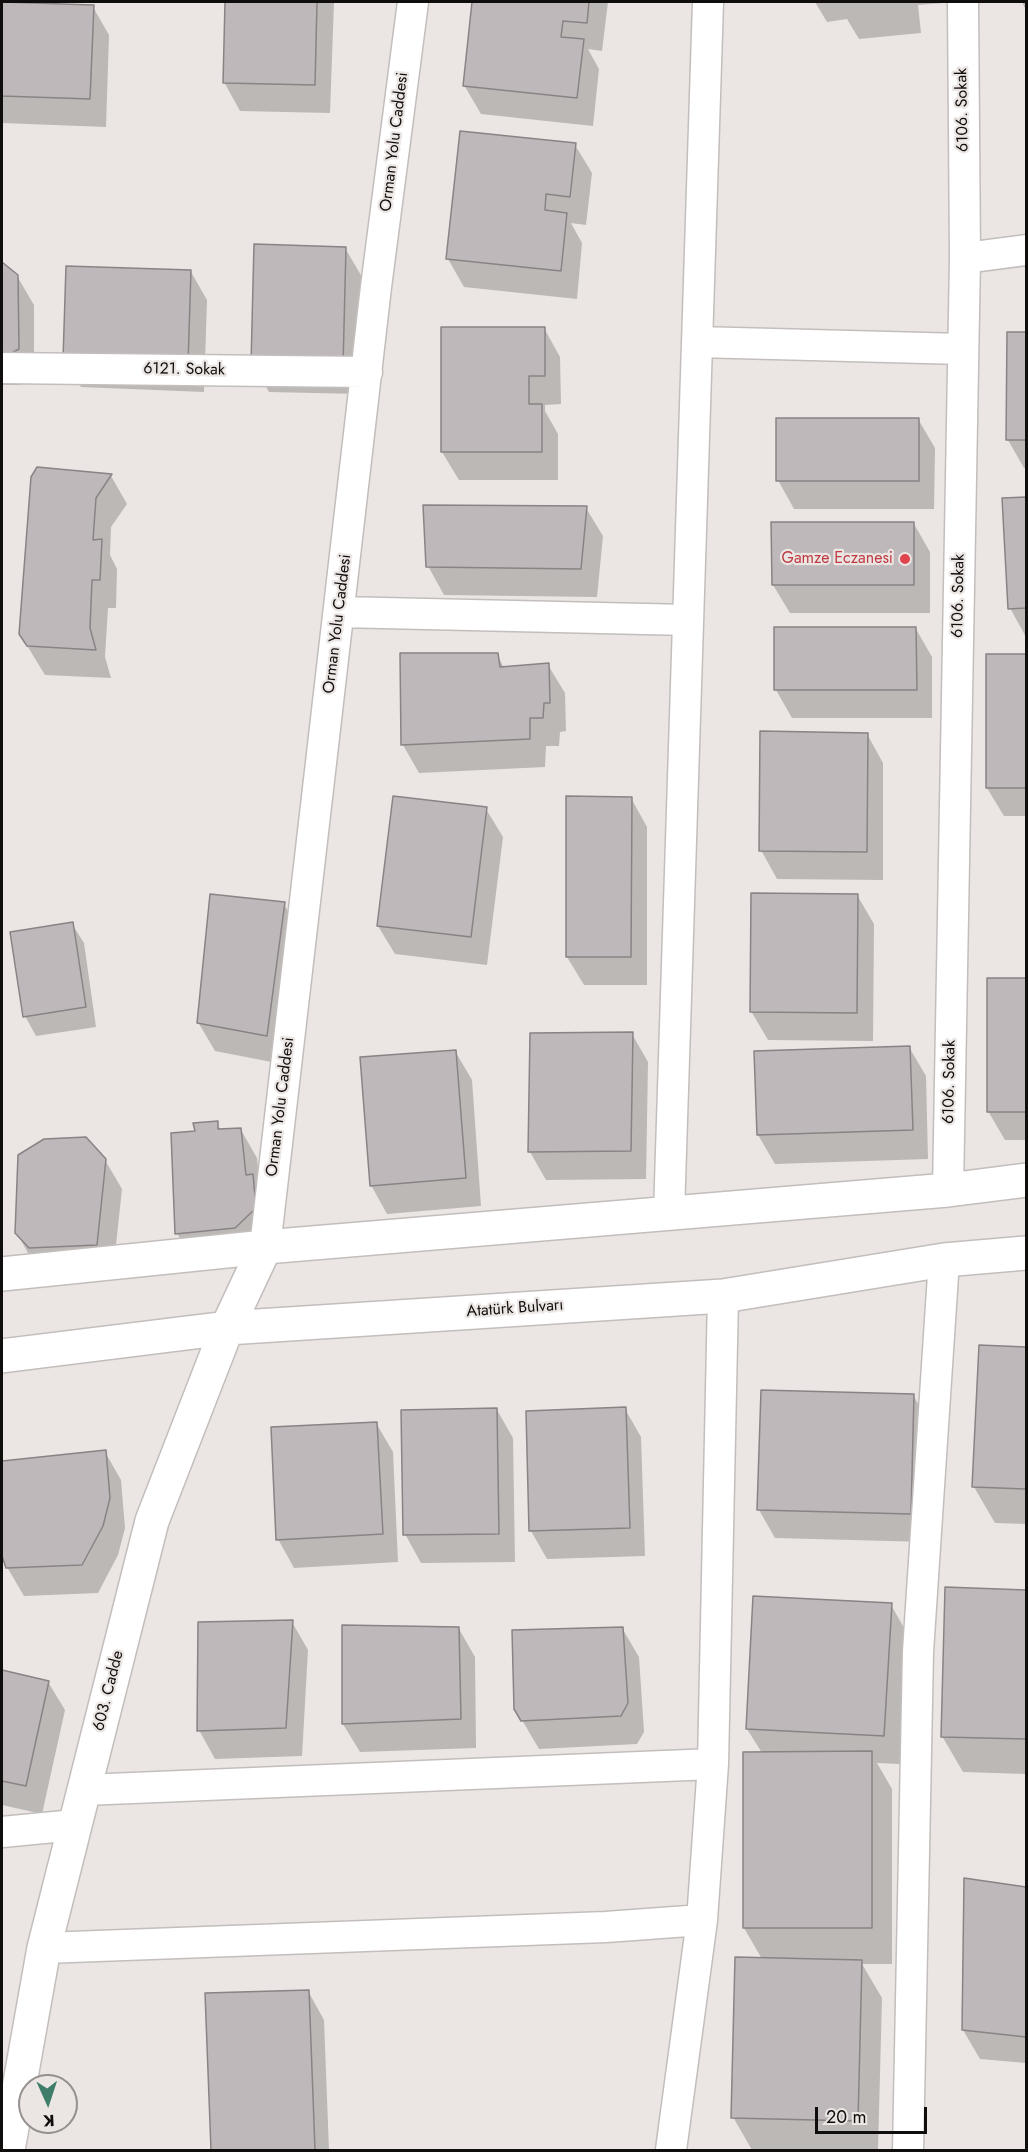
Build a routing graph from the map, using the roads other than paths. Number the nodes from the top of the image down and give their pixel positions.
1 (413, 2) edge
2 (708, 2) edge
3 (963, 2) edge
4 (1026, 250) edge
5 (965, 258) junction
6 (697, 342) junction
7 (963, 349) junction
8 (2, 368) edge
9 (367, 372) junction
10 (339, 612) junction
11 (688, 620) junction
12 (1026, 1180) edge
13 (948, 1190) junction
14 (669, 1213) junction
15 (265, 1247) junction
16 (1026, 1253) edge
17 (944, 1260) junction
18 (2, 1274) edge
19 (723, 1296) junction
20 (226, 1328) junction
21 (2, 1356) edge
22 (713, 1764) junction
23 (84, 1790) junction
24 (75, 1825) junction
25 (2, 1832) edge
26 (702, 1920) junction
27 (44, 1948) junction
28 (8, 2151) edge
29 (671, 2151) edge
30 (908, 2151) edge

1 - 9 street, Orman Yolu Caddesi
2 - 6 street
3 - 5 street, 6106. Sokak
4 - 5 street
5 - 7 street, 6106. Sokak
6 - 7 street
6 - 11 street
7 - 13 street, 6106. Sokak
8 - 9 street, 6121. Sokak
9 - 10 street, Orman Yolu Caddesi
10 - 11 street
10 - 15 street, Orman Yolu Caddesi
11 - 14 street
12 - 13 main road
13 - 14 main road
14 - 15 main road
15 - 18 main road
15 - 20 main road, 603. Cadde
16 - 17 main road, Atatürk Bulvarı
17 - 19 main road, Atatürk Bulvarı
17 - 30 street
19 - 20 main road, Atatürk Bulvarı
19 - 22 street
20 - 21 main road, Atatürk Bulvarı
20 - 23 main road, 603. Cadde
22 - 23 street
22 - 26 street
23 - 24 main road, 603. Cadde
24 - 25 street
24 - 27 main road, 603. Cadde
26 - 27 street
26 - 29 street
27 - 28 main road, 603. Cadde

